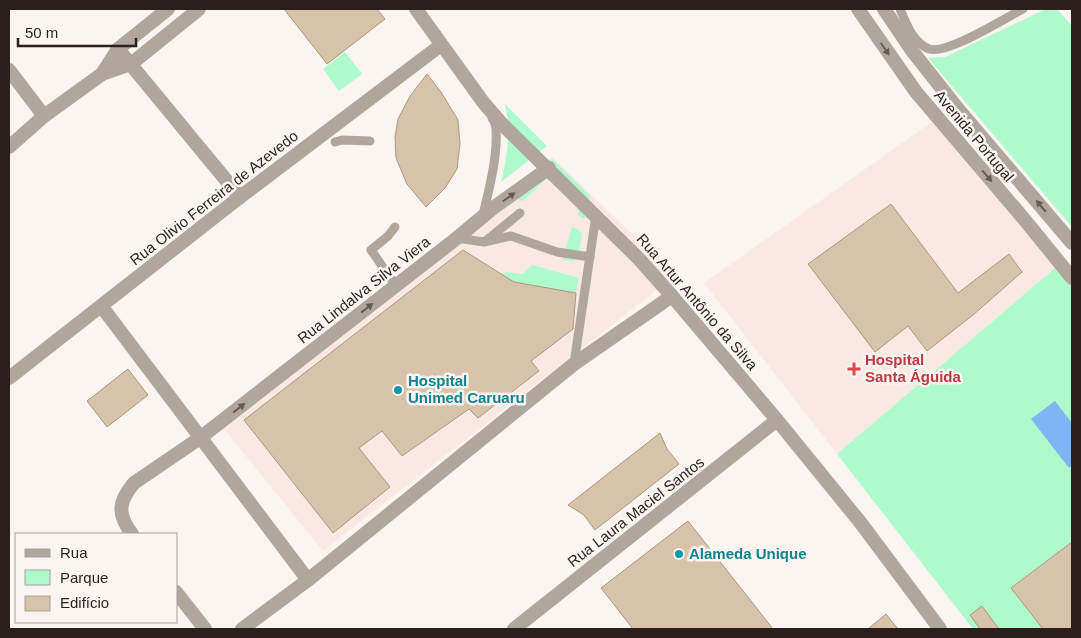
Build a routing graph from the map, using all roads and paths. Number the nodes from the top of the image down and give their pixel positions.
1 (168, 9) edge
2 (199, 9) edge
3 (416, 9) edge
4 (858, 9) edge
5 (884, 9) edge
6 (900, 9) edge
7 (1023, 9) edge
8 (441, 45) junction
9 (118, 49) junction
10 (131, 64) junction
11 (9, 70) edge
12 (102, 74) junction
13 (483, 102) junction
14 (44, 116) junction
15 (335, 142) dead end
16 (370, 142) dead end
17 (9, 146) edge
18 (549, 168) junction
19 (240, 197) junction
20 (520, 213) dead end
21 (596, 215) junction
22 (483, 216) junction
23 (395, 227) dead end
24 (457, 238) junction
25 (484, 242) junction
26 (1072, 243) edge
27 (590, 257) junction
28 (1072, 278) edge
29 (396, 286) junction
30 (672, 296) junction
31 (102, 307) junction
32 (574, 364) junction
33 (9, 378) edge
34 (778, 420) junction
35 (200, 438) junction
36 (131, 533) edge
37 (308, 580) junction
38 (178, 595) edge
39 (205, 629) edge
40 (242, 629) edge
41 (514, 629) edge
42 (940, 629) edge

1 - 9 street
2 - 10 street
3 - 8 street, Rua Artur Antônio da Silva
4 -> 28 street, Avenida Portugal
26 -> 5 street, Avenida Portugal
6 - 7 lane
8 - 13 street, Rua Artur Antônio da Silva
8 - 19 street, Rua Olivio Ferreira de Azevedo
9 - 10 street
9 - 12 street
10 - 12 street
10 - 19 street
11 - 14 street
12 - 14 street
13 - 18 street, Rua Artur Antônio da Silva
13 - 22 lane
14 - 17 street
15 - 16 lane
18 - 21 street, Rua Artur Antônio da Silva
22 -> 18 street, Rua Lindalva Silva Viera
19 - 31 street, Rua Olivio Ferreira de Azevedo
20 - 25 lane
21 - 27 lane
21 - 30 street, Rua Artur Antônio da Silva
22 - 24 street, Rua Lindalva Silva Viera
23 - 29 lane
24 - 25 lane
24 - 29 street, Rua Lindalva Silva Viera
25 - 27 lane
27 - 32 lane
35 -> 29 street, Rua Lindalva Silva Viera
30 - 32 street
30 - 34 street, Rua Artur Antônio da Silva
31 - 33 street, Rua Olivio Ferreira de Azevedo
31 - 35 street
32 - 37 street
34 - 41 street, Rua Laura Maciel Santos
34 - 42 street, Rua Artur Antônio da Silva
35 - 36 street, Rua Lindalva Silva Viera
35 - 37 street
37 - 40 street
38 - 39 street

